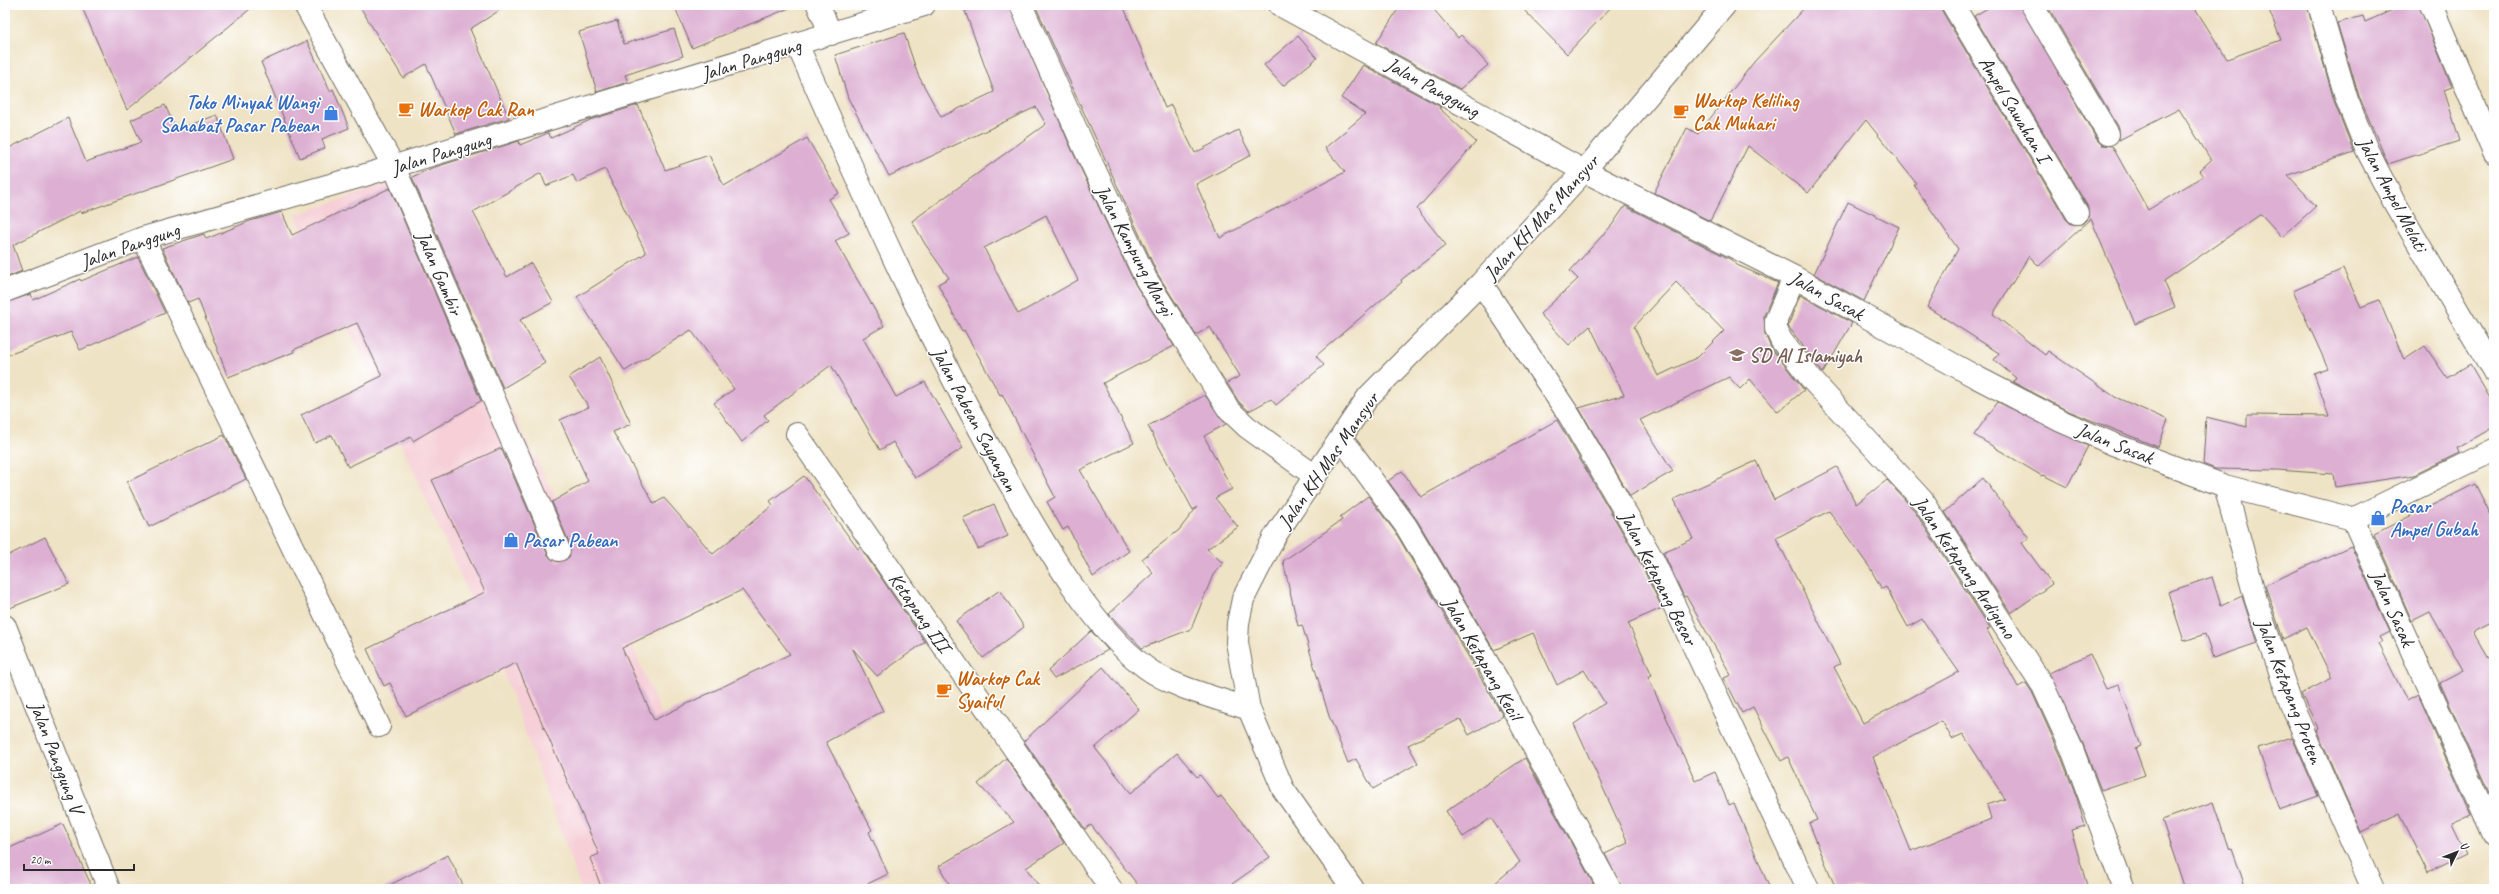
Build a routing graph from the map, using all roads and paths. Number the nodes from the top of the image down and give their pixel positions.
1 (305, 5) edge
2 (818, 5) edge
3 (924, 5) edge
4 (1021, 5) edge
5 (1280, 5) edge
6 (1725, 5) edge
7 (1953, 5) edge
8 (2032, 5) edge
9 (2319, 5) edge
10 (2431, 5) edge
11 (831, 34) junction
12 (797, 44) junction
13 (2108, 134) dead end
14 (2494, 152) edge
15 (394, 166) junction
16 (1584, 171) junction
17 (2077, 213) dead end
18 (143, 238) junction
19 (1794, 277) junction
20 (1481, 283) junction
21 (5, 291) edge
22 (2494, 372) edge
23 (797, 434) dead end
24 (1341, 438) junction
25 (2493, 454) edge
26 (1315, 476) junction
27 (2225, 486) junction
28 (2353, 519) junction
29 (559, 550) dead end
30 (5, 626) edge
31 (1249, 709) junction
32 (379, 726) dead end
33 (2494, 835) edge
34 (109, 889) edge
35 (1111, 889) edge
36 (1353, 889) edge
37 (1610, 889) edge
38 (1808, 889) edge
39 (2124, 889) edge
40 (2373, 889) edge

1 - 15 street, Jalan Gambir
2 - 11 street
3 - 11 street, Jalan Panggung
4 - 26 street, Jalan Kampung Margi
5 - 16 street, Jalan Panggung
6 - 16 street, Jalan KH Mas Mansyur
7 - 17 street, Ampel Sawahan I
8 - 13 street
9 - 22 street, Jalan Ampel Melati
10 - 14 street
11 - 12 street, Jalan Panggung
12 - 15 street, Jalan Panggung
12 - 31 street, Jalan Pabean Sayangan
15 - 18 street, Jalan Panggung
15 - 29 street, Jalan Gambir
16 - 19 street, Jalan Sasak
16 - 20 street, Jalan KH Mas Mansyur
18 - 21 street, Jalan Panggung
18 - 32 street
19 - 27 street, Jalan Sasak
19 - 39 street, Jalan Ketapang Ardiguno
20 - 24 street, Jalan KH Mas Mansyur
20 - 38 street, Jalan Ketapang Besar
23 - 35 street, Ketapang III
24 - 26 street, Jalan KH Mas Mansyur
24 - 37 street, Jalan Ketapang Kecil
25 - 28 street
26 - 31 street, Jalan KH Mas Mansyur
27 - 28 street, Jalan Sasak
27 - 40 street, Jalan Ketapang Proten
28 - 33 street, Jalan Sasak
30 - 34 street, Jalan Panggung V
31 - 36 street, Jalan KH Mas Mansyur

